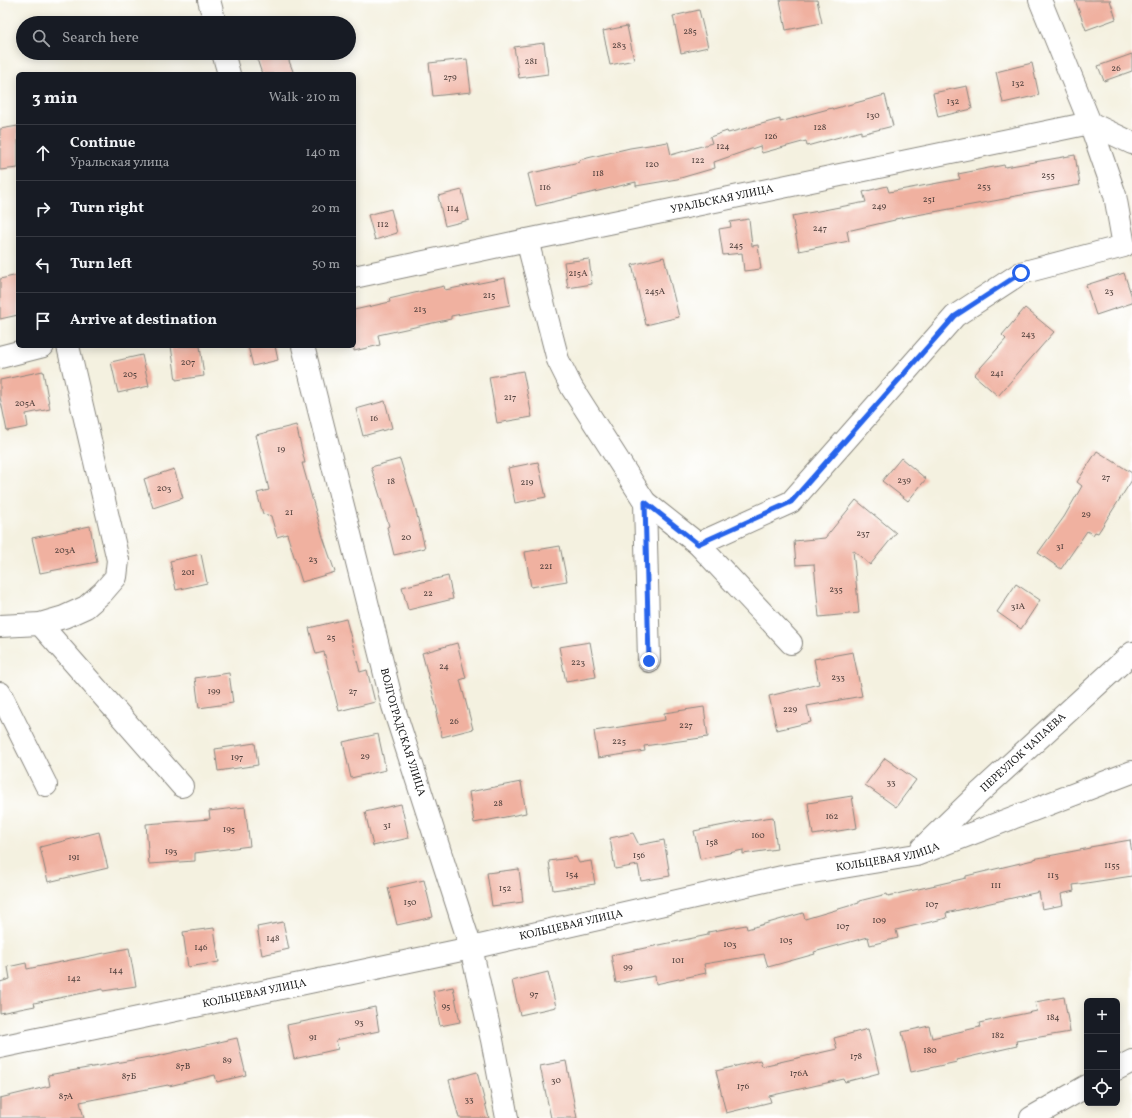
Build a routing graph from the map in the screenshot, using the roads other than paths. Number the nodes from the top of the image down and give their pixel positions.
1 (209, 0) edge
2 (1040, 0) edge
3 (213, 16) edge
4 (225, 60) edge
5 (228, 72) edge
6 (1090, 123) junction
7 (1132, 143) edge
8 (527, 240) junction
9 (356, 277) edge
10 (34, 348) edge
11 (68, 348) edge
12 (303, 348) edge
13 (0, 356) edge
14 (645, 502) junction
15 (698, 544) junction
16 (40, 624) junction
17 (0, 626) edge
18 (790, 643) dead end
19 (1132, 653) edge
20 (649, 661) dead end
21 (0, 693) edge
22 (1132, 772) edge
23 (46, 785) dead end
24 (182, 786) dead end
25 (916, 855) junction
26 (471, 948) junction
27 (0, 1047) edge
28 (1132, 1061) edge
29 (1120, 1067) edge
30 (1084, 1088) edge
31 (507, 1118) edge
32 (1031, 1118) edge

1 - 3 street
2 - 6 street
4 - 5 street
6 - 7 street
6 - 8 street, УРАЛЬСКАЯ УЛИЦА
6 - 15 street
8 - 9 street, УРАЛЬСКАЯ УЛИЦА
8 - 14 street
10 - 13 street
11 - 16 street
12 - 26 street, ВОЛГОГРАДСКАЯ УЛИЦА
14 - 15 street
14 - 20 street
15 - 18 street
16 - 17 street
16 - 24 street
19 - 25 street, ПЕРЕУЛОК ЧАПАЕВА
21 - 23 street
22 - 25 street, КОЛЬЦЕВАЯ УЛИЦА
25 - 26 street, КОЛЬЦЕВАЯ УЛИЦА
26 - 27 street, КОЛЬЦЕВАЯ УЛИЦА
26 - 31 street, ВОЛГОГРАДСКАЯ УЛИЦА
28 - 29 street
30 - 32 street

